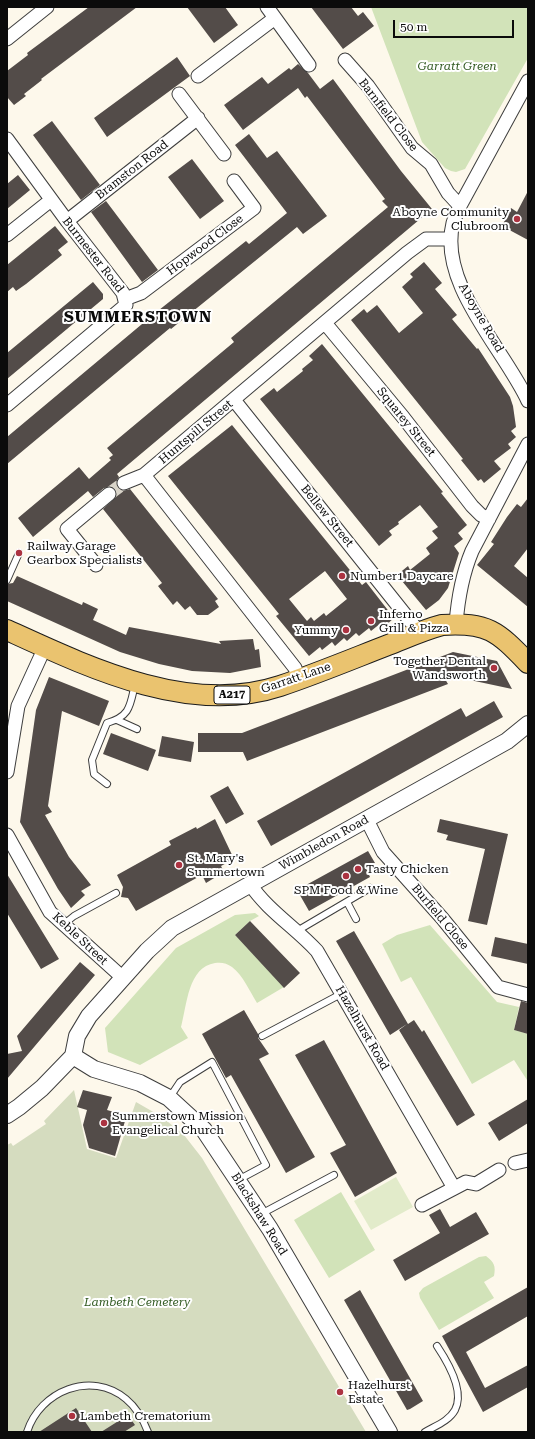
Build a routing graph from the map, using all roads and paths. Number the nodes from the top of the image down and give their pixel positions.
1 (48, 7) edge
2 (267, 7) edge
3 (275, 18) junction
4 (7, 39) edge
5 (345, 60) dead end
6 (309, 65) dead end
7 (198, 76) dead end
8 (528, 81) edge
9 (179, 94) dead end
10 (198, 118) junction
11 (7, 139) edge
12 (224, 154) dead end
13 (234, 181) dead end
14 (51, 200) junction
15 (460, 206) junction
16 (67, 221) junction
17 (7, 235) edge
18 (451, 239) junction
19 (126, 299) junction
20 (325, 323) junction
21 (234, 400) junction
22 (528, 401) edge
23 (7, 405) edge
24 (528, 444) edge
25 (144, 475) junction
26 (124, 483) tunnel mouth
27 (109, 494) tunnel mouth
28 (489, 519) junction
29 (19, 553) dead end
30 (96, 565) dead end
31 (7, 580) edge
32 (456, 624) junction
33 (7, 630) edge
34 (419, 632) junction
35 (45, 647) junction
36 (528, 663) edge
37 (299, 680) junction
38 (135, 682) junction
39 (117, 720) junction
40 (528, 724) edge
41 (137, 729) dead end
42 (7, 772) edge
43 (107, 784) dead end
44 (367, 820) junction
45 (7, 835) edge
46 (250, 884) junction
47 (370, 888) dead end
48 (116, 893) dead end
49 (347, 902) junction
50 (356, 919) dead end
51 (64, 924) junction
52 (297, 931) junction
53 (122, 977) junction
54 (341, 994) junction
55 (528, 995) edge
56 (262, 1036) dead end
57 (73, 1056) junction
58 (169, 1098) junction
59 (7, 1115) edge
60 (499, 1170) dead end
61 (334, 1175) dead end
62 (238, 1180) junction
63 (454, 1188) junction
64 (422, 1205) dead end
65 (260, 1214) junction
66 (437, 1346) dead end
67 (27, 1432) edge
68 (148, 1432) edge
69 (389, 1432) edge
70 (425, 1432) edge

1 - 4 street
2 - 3 street
3 - 6 street
3 - 7 street
5 - 15 street, Barnfield Close
8 - 15 street, Aboyne Road
9 - 10 street
10 - 12 street
10 - 16 street, Bramston Road
11 - 14 street, Burmester Road
13 - 19 street, Hopwood Close
14 - 16 street, Burmester Road
14 - 17 street
15 - 18 street, Aboyne Road
16 - 19 street, Burmester Road
18 - 20 street, Huntspill Street
18 - 22 street, Aboyne Road
19 - 23 street, Burmester Road
20 - 21 street, Huntspill Street
20 - 28 street, Squarey Street
21 - 25 street, Huntspill Street
21 - 34 street, Bellew Street
24 - 28 street
25 - 26 street, Huntspill Street
25 - 37 street
27 - 30 street
28 - 32 street
29 - 31 lane
32 - 34 main road, Garratt Lane / A217
32 - 36 main road, Garratt Lane / A217
33 - 35 main road, Garratt Lane / A217
34 - 37 main road, Garratt Lane / A217
35 - 38 main road, Garratt Lane / A217
35 - 42 street
37 - 38 main road, Garratt Lane / A217
38 - 39 lane
39 - 41 lane
39 - 43 lane
40 - 44 street, Wimbledon Road
44 - 46 street, Wimbledon Road
44 - 55 street, Burfield Close
45 - 51 street, Keble Street
46 - 52 street, Hazelhurst Road
46 - 53 street, Wimbledon Road
47 - 49 lane
48 - 51 lane
49 - 50 lane
49 - 52 lane
51 - 53 street, Keble Street
52 - 54 street, Hazelhurst Road
53 - 57 street, Wimbledon Road
54 - 56 lane
54 - 63 street, Hazelhurst Road
57 - 58 street, Blackshaw Road
57 - 59 street
58 - 62 street, Blackshaw Road
58 - 62 lane
60 - 63 street
61 - 65 lane
62 - 65 street, Blackshaw Road
63 - 64 street
65 - 69 street, Blackshaw Road
66 - 70 lane
67 - 68 lane

